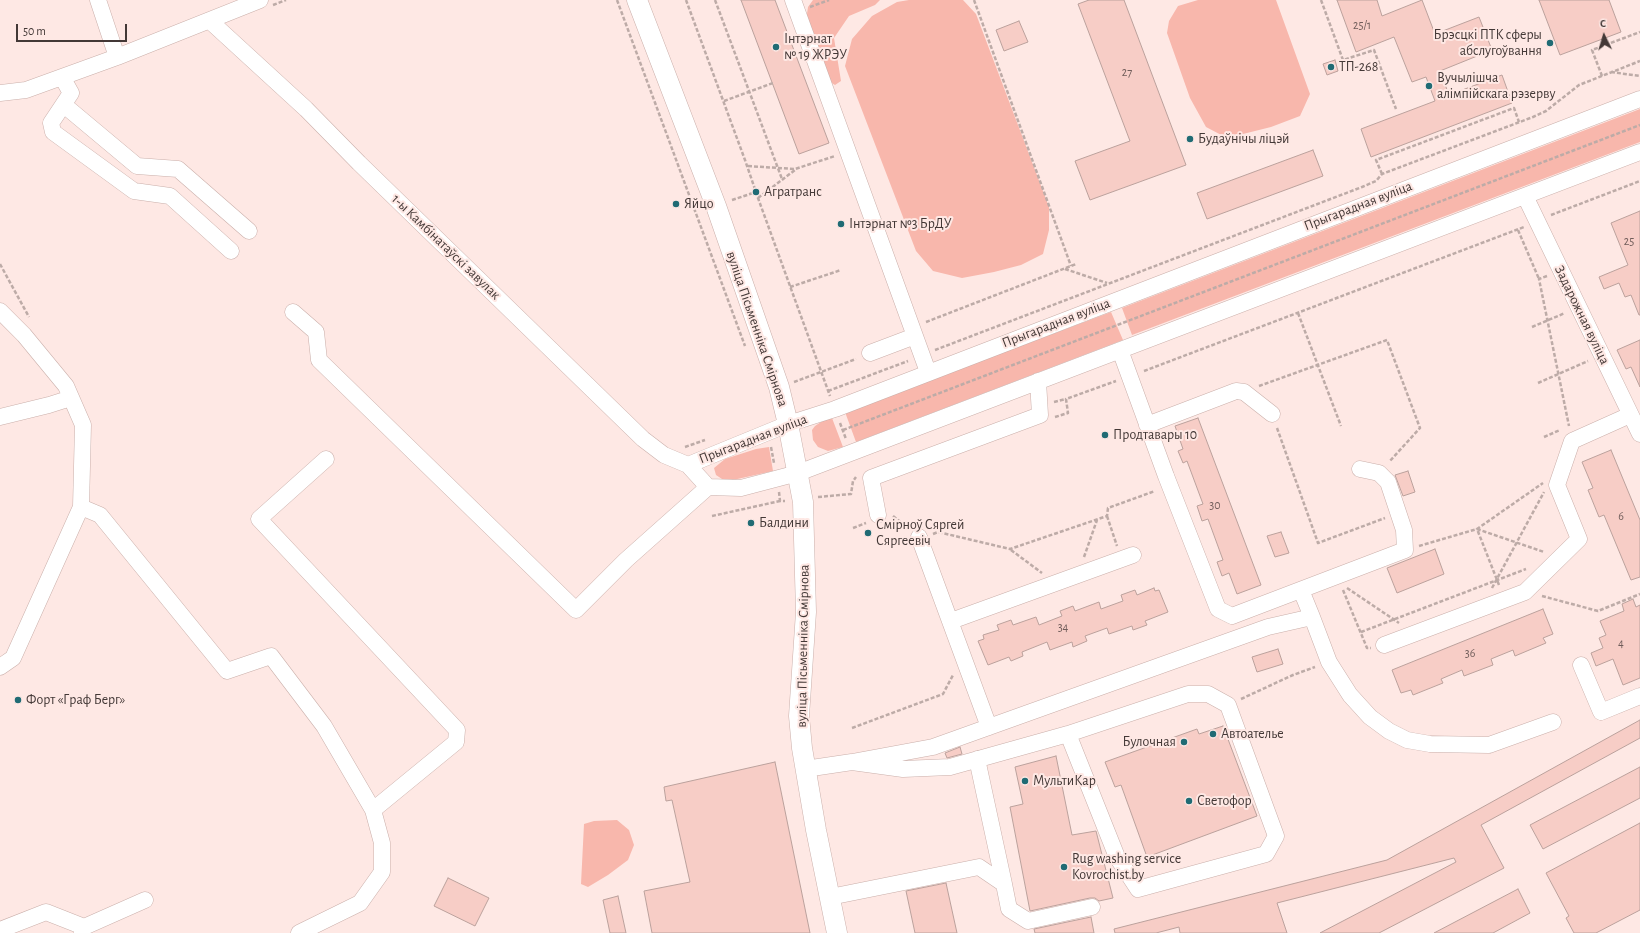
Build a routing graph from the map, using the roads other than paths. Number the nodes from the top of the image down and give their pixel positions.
1 (98, 0) edge
2 (260, 0) edge
3 (637, 0) edge
4 (793, 0) edge
5 (210, 21) junction
6 (117, 56) junction
7 (62, 77) junction
8 (0, 92) edge
9 (1640, 99) edge
10 (64, 105) junction
11 (1640, 152) edge
12 (1525, 196) junction
13 (249, 231) dead end
14 (231, 251) dead end
15 (1, 312) edge
16 (292, 312) dead end
17 (914, 331) junction
18 (1120, 350) junction
19 (870, 353) dead end
20 (928, 372) junction
21 (1038, 381) junction
22 (71, 398) junction
23 (1272, 414) road end
24 (1630, 415) junction
25 (0, 417) edge
26 (788, 424) junction
27 (1147, 425) junction
28 (1640, 434) edge
29 (326, 459) dead end
30 (688, 465) junction
31 (1360, 469) dead end
32 (798, 473) junction
33 (708, 487) junction
34 (81, 507) junction
35 (878, 515) dead end
36 (919, 537) road end
37 (1127, 557) road end
38 (1301, 590) junction
39 (1312, 617) junction
40 (951, 621) junction
41 (1384, 645) road end
42 (1581, 665) dead end
43 (0, 667) edge
44 (1640, 696) edge
45 (1553, 722) dead end
46 (988, 727) junction
47 (1068, 734) junction
48 (977, 759) junction
49 (852, 762) junction
50 (805, 769) junction
51 (373, 810) junction
52 (1004, 884) junction
53 (830, 897) junction
54 (145, 900) dead end
55 (1092, 907) dead end
56 (0, 930) edge
57 (83, 930) edge
58 (299, 933) edge
59 (838, 933) edge

1 - 6 street
2 - 5 street
3 - 26 main road, вуліца Пісьменніка Смірнова
4 - 17 street
5 - 6 street
5 - 30 street, 1-ы Камбінатаўскі завулак
6 - 7 street
7 - 8 street
7 - 10 street
9 - 20 street, Прыгарадная вуліца
10 - 13 street
10 - 14 street
11 - 12 street, Прыгарадная вуліца
12 - 18 street, Прыгарадная вуліца
12 - 24 street, Задарожная вуліца
15 - 22 street
16 - 33 street
17 - 19 street
17 - 20 street
18 - 21 street, Прыгарадная вуліца
18 - 27 street
20 - 26 street, Прыгарадная вуліца
21 - 32 street, Прыгарадная вуліца
21 - 35 street
22 - 25 street
22 - 34 street
23 - 27 street
24 - 28 street, Задарожная вуліца
24 - 41 street
26 - 30 street, Прыгарадная вуліца
26 - 32 main road, вуліца Пісьменніка Смірнова
27 - 38 street
29 - 51 street
30 - 33 street, Прыгарадная вуліца
31 - 38 street
32 - 33 street, Прыгарадная вуліца
32 - 50 main road, вуліца Пісьменніка Смірнова
34 - 43 street
34 - 51 street
36 - 40 street
37 - 40 street
38 - 39 street
39 - 45 street
39 - 46 street
40 - 46 street
42 - 44 street
46 - 49 street
47 - 47 street
47 - 48 street
48 - 49 street
48 - 52 street
49 - 50 street
50 - 53 main road, вуліца Пісьменніка Смірнова
51 - 58 street
52 - 53 street
52 - 55 street
53 - 59 main road, вуліца Пісьменніка Смірнова
54 - 57 street
56 - 57 street

